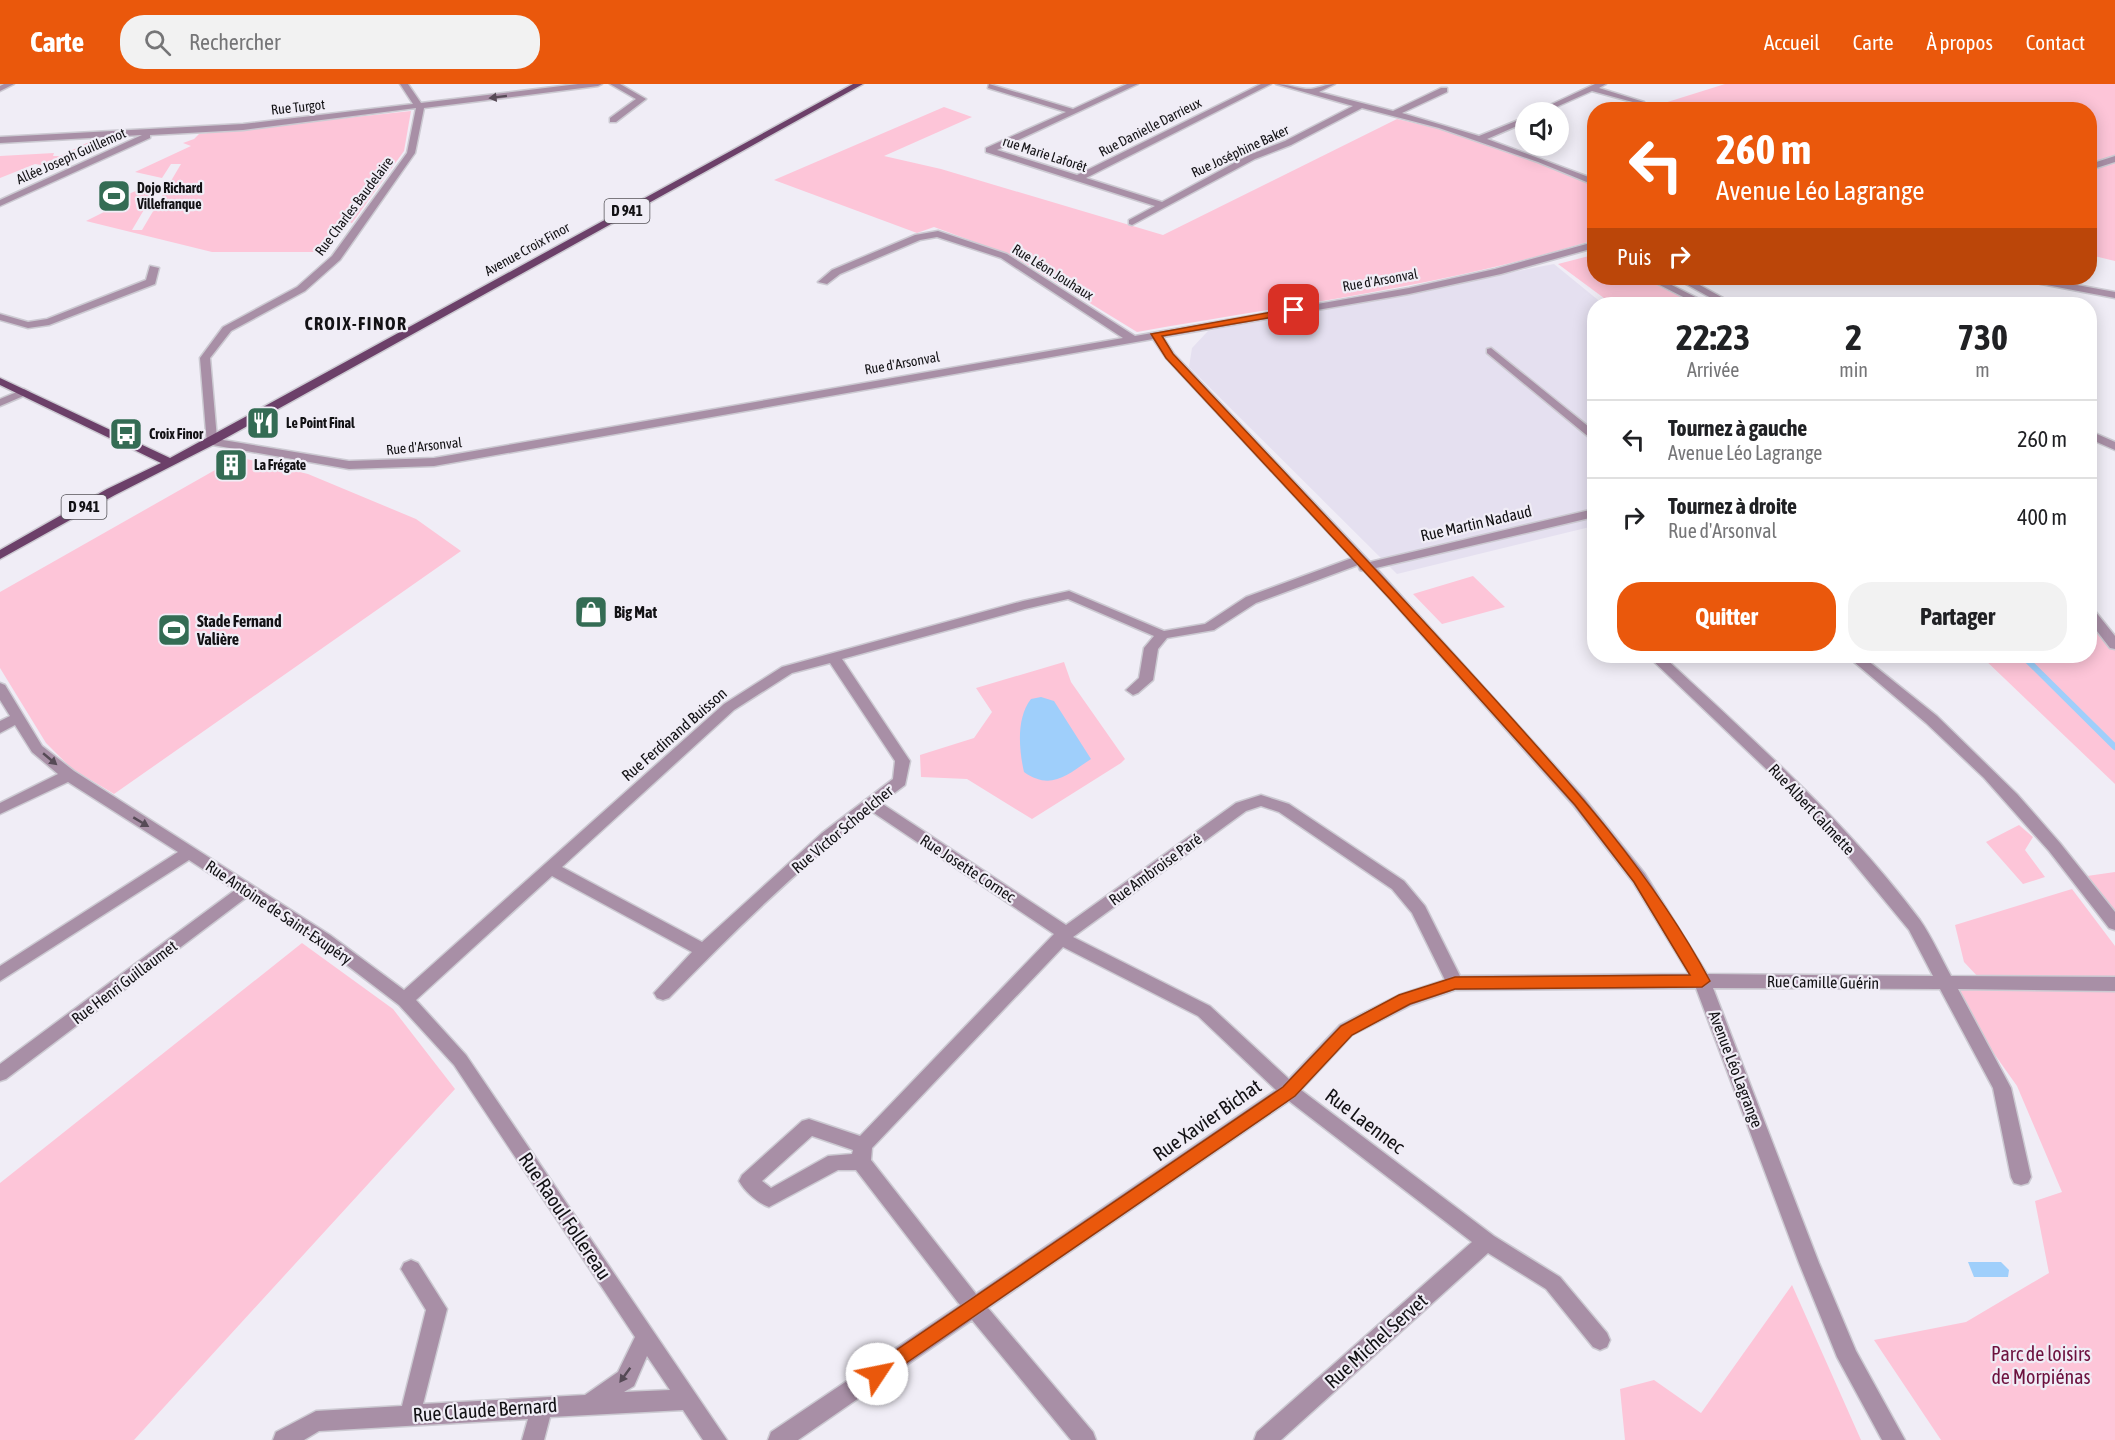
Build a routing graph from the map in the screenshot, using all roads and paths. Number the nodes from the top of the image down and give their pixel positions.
1 (10, 84) edge
2 (404, 84) edge
3 (598, 84) edge
4 (614, 84) edge
5 (859, 84) edge
6 (1134, 84) edge
7 (1267, 84) edge
8 (1280, 84) edge
9 (1331, 84) edge
10 (1578, 84) edge
11 (1602, 84) edge
12 (991, 86) dead end
13 (1593, 88) junction
14 (0, 89) edge
15 (1444, 90) dead end
16 (1311, 92) junction
17 (1562, 102) edge
18 (1640, 102) dead end
19 (1361, 105) junction
20 (419, 107) junction
21 (1072, 111) junction
22 (1395, 114) junction
23 (613, 120) dead end
24 (1515, 123) edge
25 (151, 133) junction
26 (1481, 138) junction
27 (0, 140) edge
28 (2115, 159) edge
29 (2097, 165) edge
30 (1077, 179) junction
31 (1587, 179) edge
32 (0, 202) edge
33 (1161, 205) junction
34 (1132, 222) dead end
35 (1587, 249) edge
36 (154, 268) dead end
37 (823, 282) dead end
38 (1665, 285) edge
39 (1693, 285) edge
40 (2063, 285) edge
41 (2115, 295) edge
42 (1690, 297) edge
43 (1716, 297) edge
44 (0, 317) edge
45 (1155, 334) junction
46 (1131, 338) junction
47 (1491, 351) dead end
48 (0, 381) edge
49 (24, 392) junction
50 (0, 403) edge
51 (1587, 430) edge
52 (2097, 438) edge
53 (210, 442) junction
54 (2115, 446) edge
55 (169, 462) junction
56 (1587, 515) edge
57 (0, 555) edge
58 (1362, 563) junction
59 (2097, 623) edge
60 (1163, 635) junction
61 (2115, 645) edge
62 (833, 656) junction
63 (1662, 663) edge
64 (1862, 663) edge
65 (0, 688) edge
66 (1133, 690) dead end
67 (18, 717) junction
68 (0, 728) edge
69 (69, 775) junction
70 (871, 804) junction
71 (0, 808) edge
72 (190, 852) junction
73 (551, 868) junction
74 (247, 889) junction
75 (2115, 924) edge
76 (1063, 936) junction
77 (704, 951) junction
78 (0, 974) edge
79 (1702, 981) junction
80 (1455, 983) junction
81 (1944, 983) junction
82 (2115, 984) edge
83 (663, 993) dead end
84 (405, 1000) junction
85 (0, 1074) edge
86 (1289, 1091) junction
87 (862, 1153) junction
88 (2021, 1177) dead end
89 (1487, 1242) junction
90 (411, 1269) dead end
91 (975, 1308) junction
92 (646, 1335) junction
93 (1600, 1340) dead end
94 (688, 1398) junction
95 (590, 1403) junction
96 (543, 1406) junction
97 (410, 1414) junction
98 (285, 1438) edge
99 (533, 1440) edge
100 (716, 1440) edge
101 (779, 1440) edge
102 (1085, 1440) edge
103 (1265, 1440) edge
104 (1894, 1440) edge

1 - 14 street
2 - 20 street
3 -> 20 street, Rue Turgot
4 - 23 street
5 - 53 main road, Avenue Croix Finor / D 941
6 - 21 street
7 - 30 street, Rue Danielle Darrieux
8 - 16 street
9 - 16 street
10 - 13 street
11 - 13 street
12 - 21 street
13 - 17 street
13 - 18 street
15 - 22 street
16 - 19 street
19 - 22 street
19 - 33 street, Rue Joséphine Baker
20 - 25 street, Rue Turgot
20 - 53 street, Rue Charles Baudelaire
21 - 30 street, rue Marie Laforêt
22 - 26 street
24 - 26 street
25 - 27 street, Rue Turgot
25 - 32 street, Allée Joseph Guillemot
26 - 31 street
28 - 29 street
30 - 33 street, rue Marie Laforêt
33 - 34 street, Rue Joséphine Baker
35 - 45 street, Rue d'Arsonval
36 - 44 street
37 - 46 street, Rue Léon Jouhaux
38 - 42 street
39 - 43 street
40 - 41 street
45 - 46 street, Rue d'Arsonval
45 - 58 street, Avenue Léo Lagrange
46 - 53 street, Rue d'Arsonval
47 - 51 street
48 - 49 main road
49 - 50 street
49 - 55 main road
52 - 54 street
53 - 55 main road, D 941
55 - 57 main road, D 941
56 - 58 street, Rue Martin Nadaud
58 - 60 street
58 - 79 street, Avenue Léo Lagrange
59 - 61 street
60 - 62 street, Rue Ferdinand Buisson
60 - 66 street
62 - 70 street, Rue Victor Schoelcher
62 - 73 street, Rue Ferdinand Buisson
63 - 81 street, Rue Albert Calmette
64 - 75 street
65 - 67 street
67 - 68 street
67 -> 69 street
69 - 71 street
69 -> 72 street
70 - 76 street, Rue Josette Cornec
70 - 77 street, Rue Victor Schoelcher
72 - 74 street, Rue Antoine de Saint-Exupéry
72 - 78 street, Rue Antoine de Saint-Exupéry
73 - 77 street
73 - 84 street, Rue Ferdinand Buisson
74 - 84 street, Rue Antoine de Saint-Exupéry
74 - 85 street, Rue Henri Guillaumet
76 - 80 street, Rue Ambroise Paré
76 - 86 street, Rue Laennec
76 - 87 street, Rue Ambroise Paré
77 - 83 street, Rue Victor Schoelcher
79 - 80 street, Rue Xavier Bichat
79 - 81 street, Rue Camille Guérin
79 - 104 street, Avenue Léo Lagrange
80 - 86 street, Rue Xavier Bichat
81 - 82 street
81 - 88 street, Rue Albert Calmette
84 - 92 street, Rue Raoul Follereau
86 - 89 street, Rue Laennec
86 - 91 street, Rue Xavier Bichat
87 - 87 street
87 - 91 street
89 - 93 street, Rue Laennec
89 - 103 street, Rue Michel Servet
90 - 97 street
91 - 101 street, Rue Xavier Bichat
91 - 102 street
92 - 94 street, Rue Raoul Follereau
92 -> 95 street
94 - 95 street, Rue Claude Bernard
94 - 100 street, Rue Raoul Follereau
95 - 96 street, Rue Claude Bernard
96 - 97 street, Rue Claude Bernard
96 - 99 street
97 - 98 street, Rue Claude Bernard

